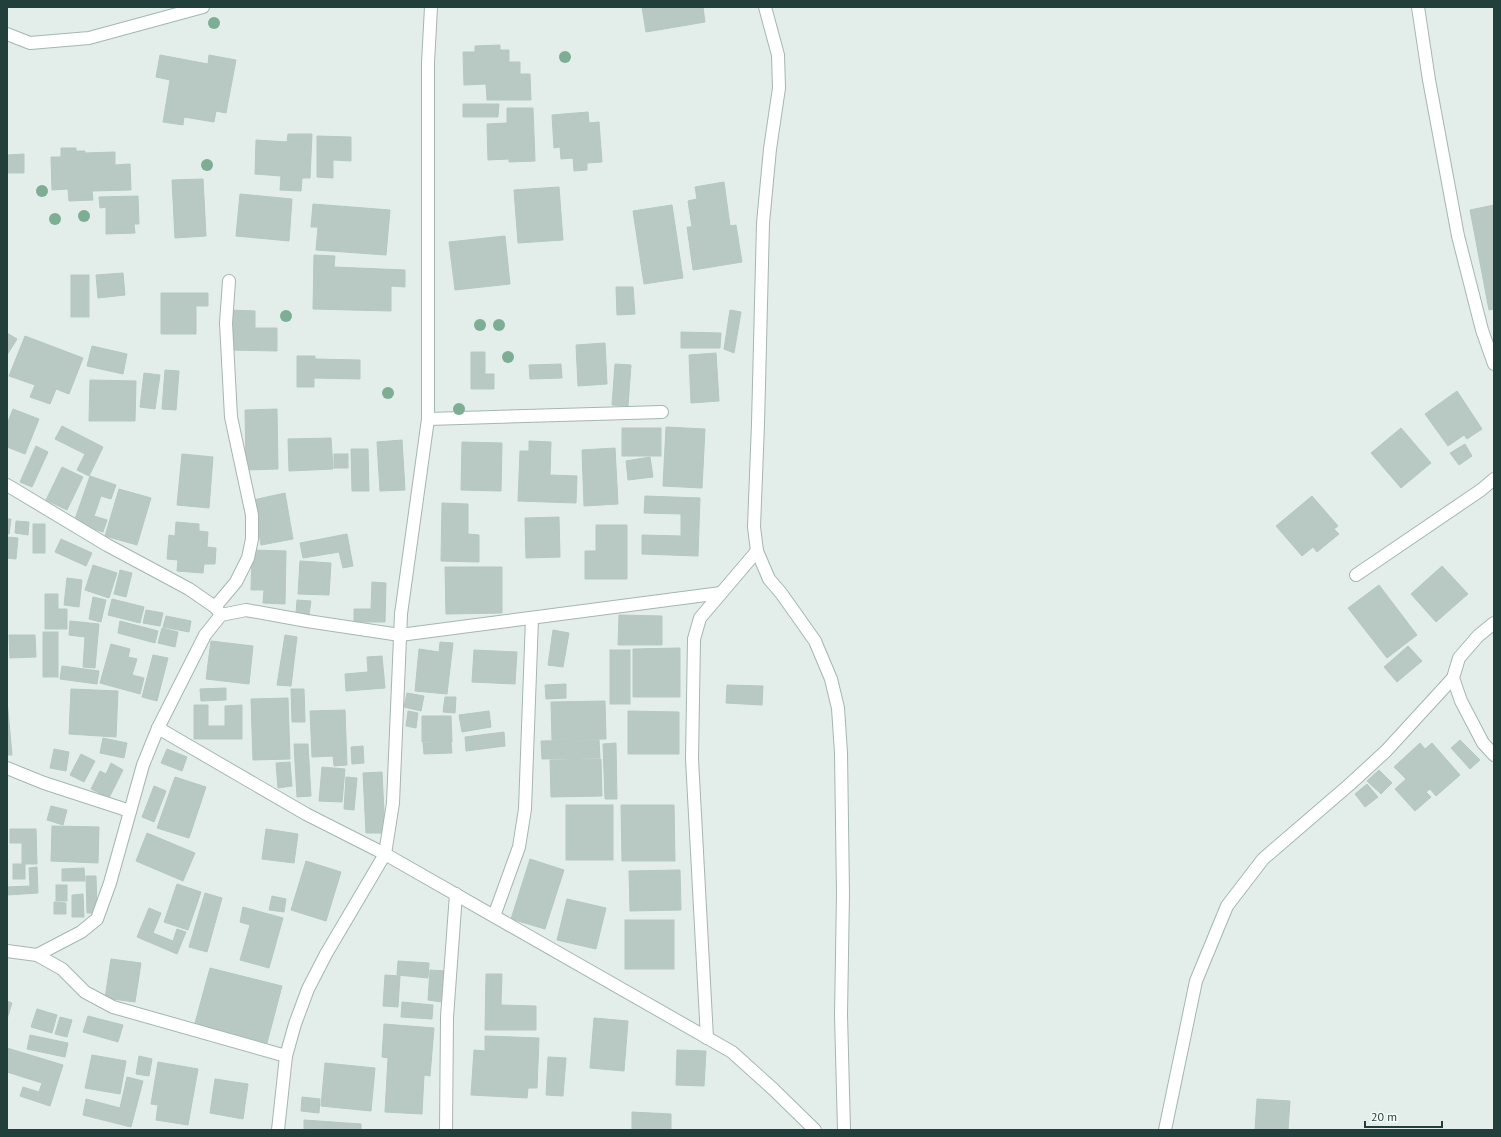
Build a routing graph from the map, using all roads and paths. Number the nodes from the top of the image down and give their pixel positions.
1 (203, 7) edge
2 (431, 7) edge
3 (765, 7) edge
4 (1418, 7) edge
5 (7, 34) edge
6 (229, 281) dead end
7 (1494, 364) edge
8 (662, 412) dead end
9 (428, 419) junction
10 (1494, 479) edge
11 (7, 485) edge
12 (757, 551) junction
13 (1356, 576) dead end
14 (721, 593) junction
15 (218, 611) junction
16 (532, 618) junction
17 (1494, 623) edge
18 (400, 635) junction
19 (1453, 678) junction
20 (158, 728) junction
21 (1494, 755) edge
22 (7, 768) edge
23 (130, 810) junction
24 (385, 854) junction
25 (456, 894) junction
26 (494, 916) junction
27 (7, 951) edge
28 (37, 955) junction
29 (707, 1038) junction
30 (286, 1056) junction
31 (278, 1130) edge
32 (446, 1130) edge
33 (815, 1130) edge
34 (844, 1130) edge
35 (1165, 1130) edge

1 - 5 street
2 - 9 street
3 - 12 street
4 - 7 street
6 - 15 street
8 - 9 street
9 - 18 street
10 - 13 street
11 - 15 street
12 - 14 street
12 - 34 street
14 - 16 street
14 - 29 street
15 - 18 street
15 - 20 street
16 - 18 street
16 - 26 street
17 - 19 street
18 - 24 street
19 - 21 street
19 - 35 street
20 - 23 street
20 - 24 street
22 - 23 street
23 - 28 street
24 - 25 street
24 - 30 street
25 - 26 street
25 - 32 street
26 - 29 street
27 - 28 street
28 - 30 street
29 - 33 street
30 - 31 street

